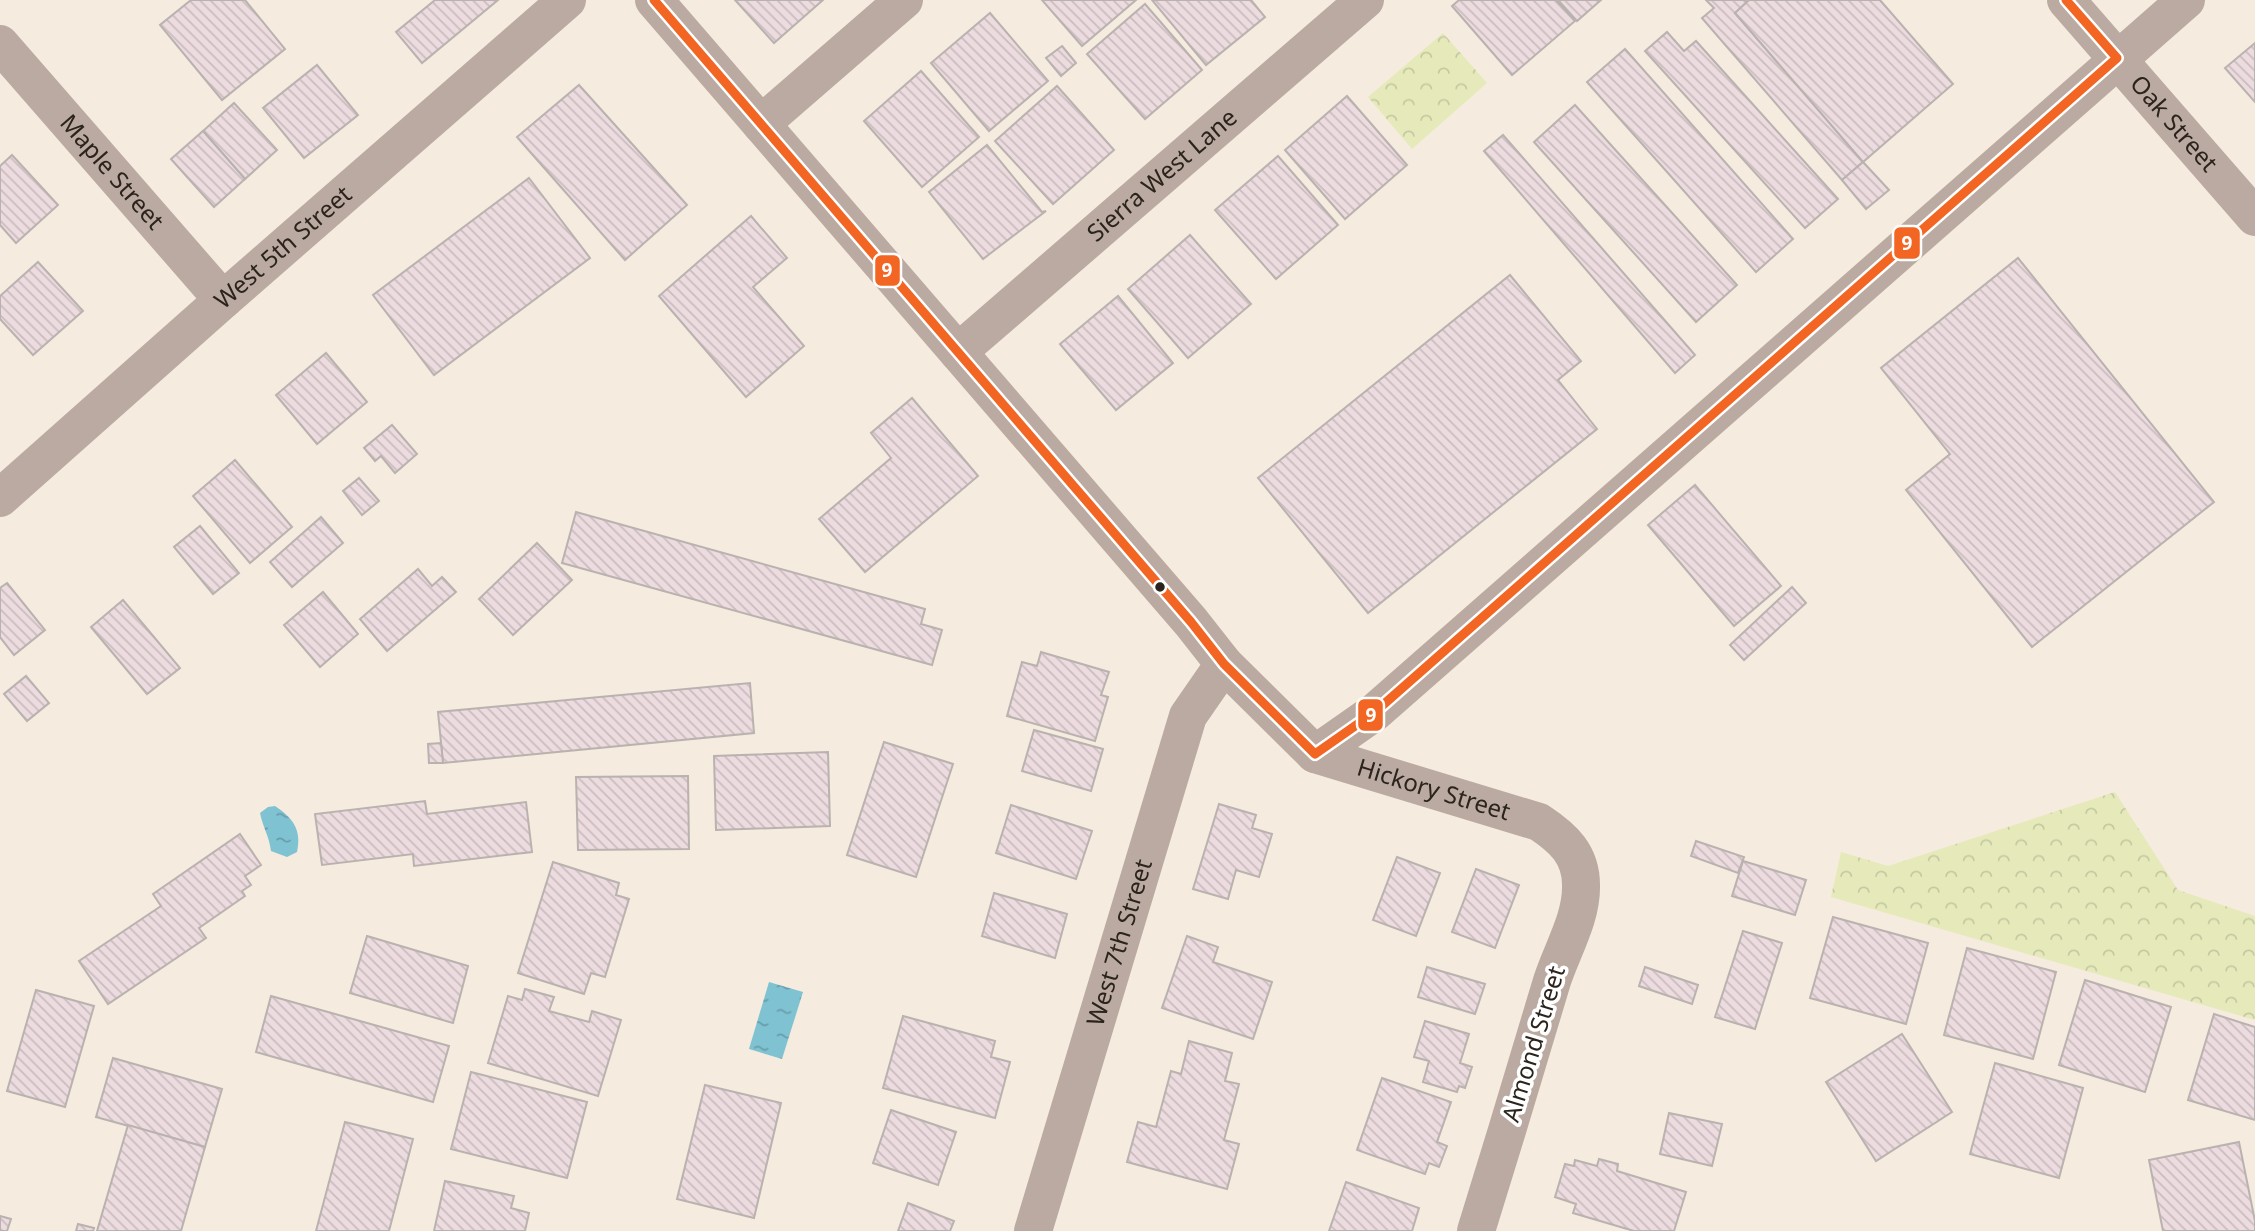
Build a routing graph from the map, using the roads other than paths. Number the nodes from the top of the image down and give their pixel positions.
1 (567, 0) edge
2 (654, 0) edge
3 (904, 0) edge
4 (1365, 0) edge
5 (2066, 0) edge
6 (2186, 0) edge
7 (0, 44) edge
8 (2117, 58) junction
9 (761, 124) junction
10 (2255, 217) edge
11 (223, 300) junction
12 (958, 352) junction
13 (0, 498) edge
14 (1224, 664) junction
15 (1315, 754) junction
16 (1576, 856) joint
17 (1033, 1231) edge
18 (1476, 1231) edge

1 - 11 street, West 5th Street
2 - 9 street, Hickory Street
3 - 9 street
4 - 12 street, Sierra West Lane
5 - 8 street, Oak Street
6 - 8 street
7 - 11 street, Maple Street
8 - 10 street, Oak Street
8 - 15 street
9 - 12 street, Hickory Street
11 - 13 street, West 5th Street
12 - 14 street, Hickory Street
14 - 15 street, Hickory Street
14 - 17 street, West 7th Street
15 - 16 street, Hickory Street
16 - 18 street, Almond Street

